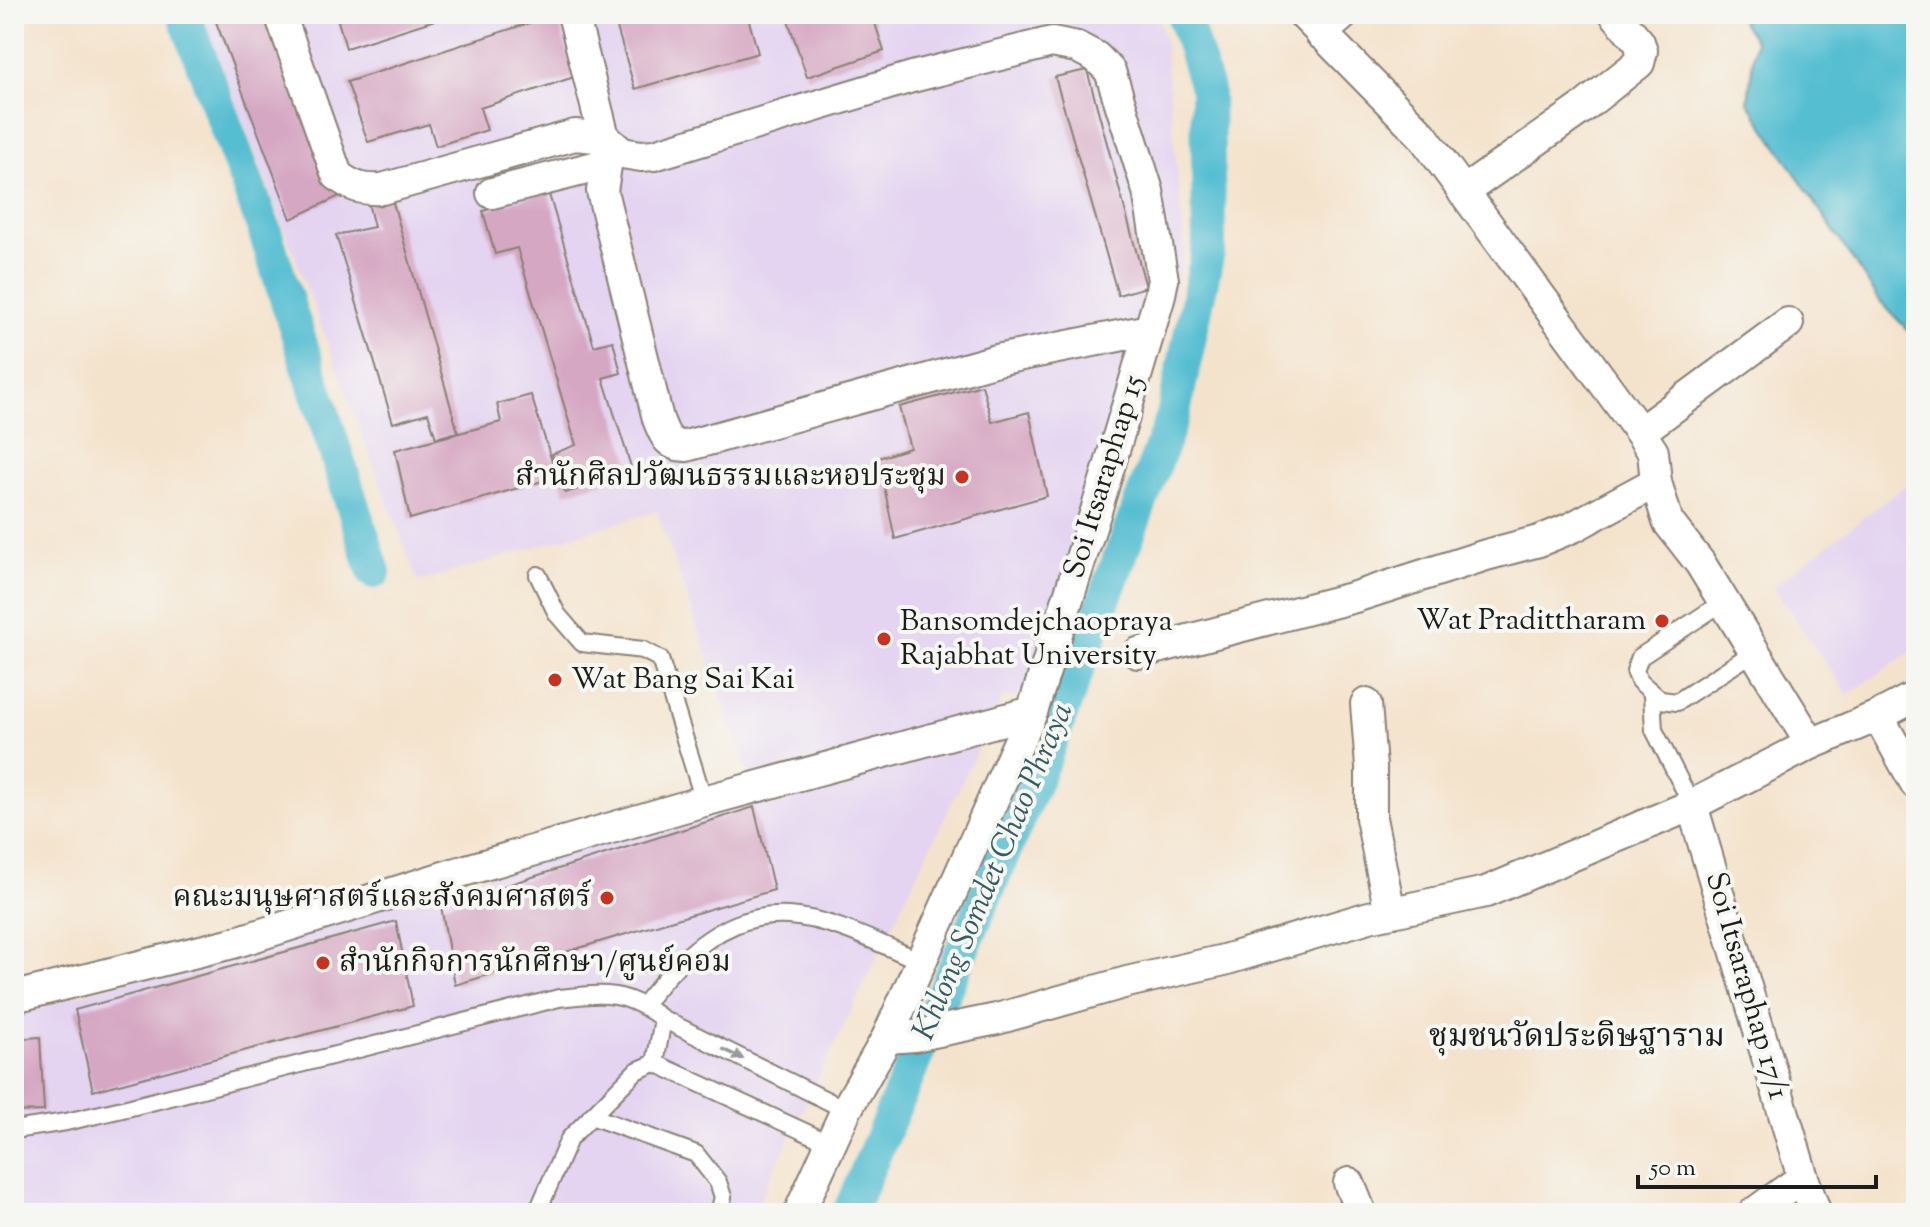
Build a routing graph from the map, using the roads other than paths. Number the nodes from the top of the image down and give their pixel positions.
1 (280, 14) edge
2 (573, 14) edge
3 (1344, 14) edge
4 (1615, 14) edge
5 (1312, 24) edge
6 (606, 151) junction
7 (1463, 192) junction
8 (492, 193) dead end
9 (1788, 323) dead end
10 (1149, 330) junction
11 (1640, 432) junction
12 (1656, 482) junction
13 (538, 575) dead end
14 (1723, 602) junction
15 (1754, 652) junction
16 (1138, 653) dead end
17 (1652, 695) junction
18 (1916, 696) edge
19 (1366, 704) dead end
20 (1032, 712) junction
21 (1878, 716) junction
22 (1811, 744) junction
23 (1916, 784) edge
24 (704, 801) junction
25 (1692, 805) junction
26 (1390, 912) junction
27 (920, 961) junction
28 (14, 997) edge
29 (644, 1004) junction
30 (663, 1019) junction
31 (900, 1037) junction
32 (655, 1063) junction
33 (846, 1110) junction
34 (591, 1116) junction
35 (14, 1130) edge
36 (831, 1144) junction
37 (1803, 1178) junction
38 (1349, 1183) dead end
39 (537, 1213) edge
40 (719, 1213) edge
41 (799, 1213) edge
42 (1361, 1213) edge
43 (1754, 1213) edge
44 (1816, 1213) edge

1 - 6 street
2 - 6 street
3 - 5 street
4 - 7 street
5 - 7 street
6 - 8 street
6 - 10 street
6 - 10 street, Soi Itsaraphap 15
7 - 11 street
9 - 11 street
10 - 20 street, Soi Itsaraphap 15
11 - 12 street
12 - 14 street
12 - 16 street
13 - 24 lane
14 - 15 street
14 - 17 lane
15 - 17 lane
15 - 22 street
17 - 25 lane
18 - 21 street
19 - 26 street
20 - 24 street
20 - 27 street, Soi Itsaraphap 15
21 - 22 street
21 - 23 street
22 - 25 street
24 - 28 street
25 - 26 street
25 - 37 street, Soi Itsaraphap 17/1
26 - 31 street
27 - 29 lane
27 - 31 street, Soi Itsaraphap 15
29 - 30 lane
29 - 35 lane
30 - 32 lane
30 -> 33 lane
31 - 33 street, Soi Itsaraphap 15
32 - 34 lane
32 - 36 lane
33 - 36 street, Soi Itsaraphap 15
34 - 39 lane
34 - 40 lane
36 - 41 street, Soi Itsaraphap 15
37 - 43 street
37 - 44 street, Soi Itsaraphap 17/1
38 - 42 street

